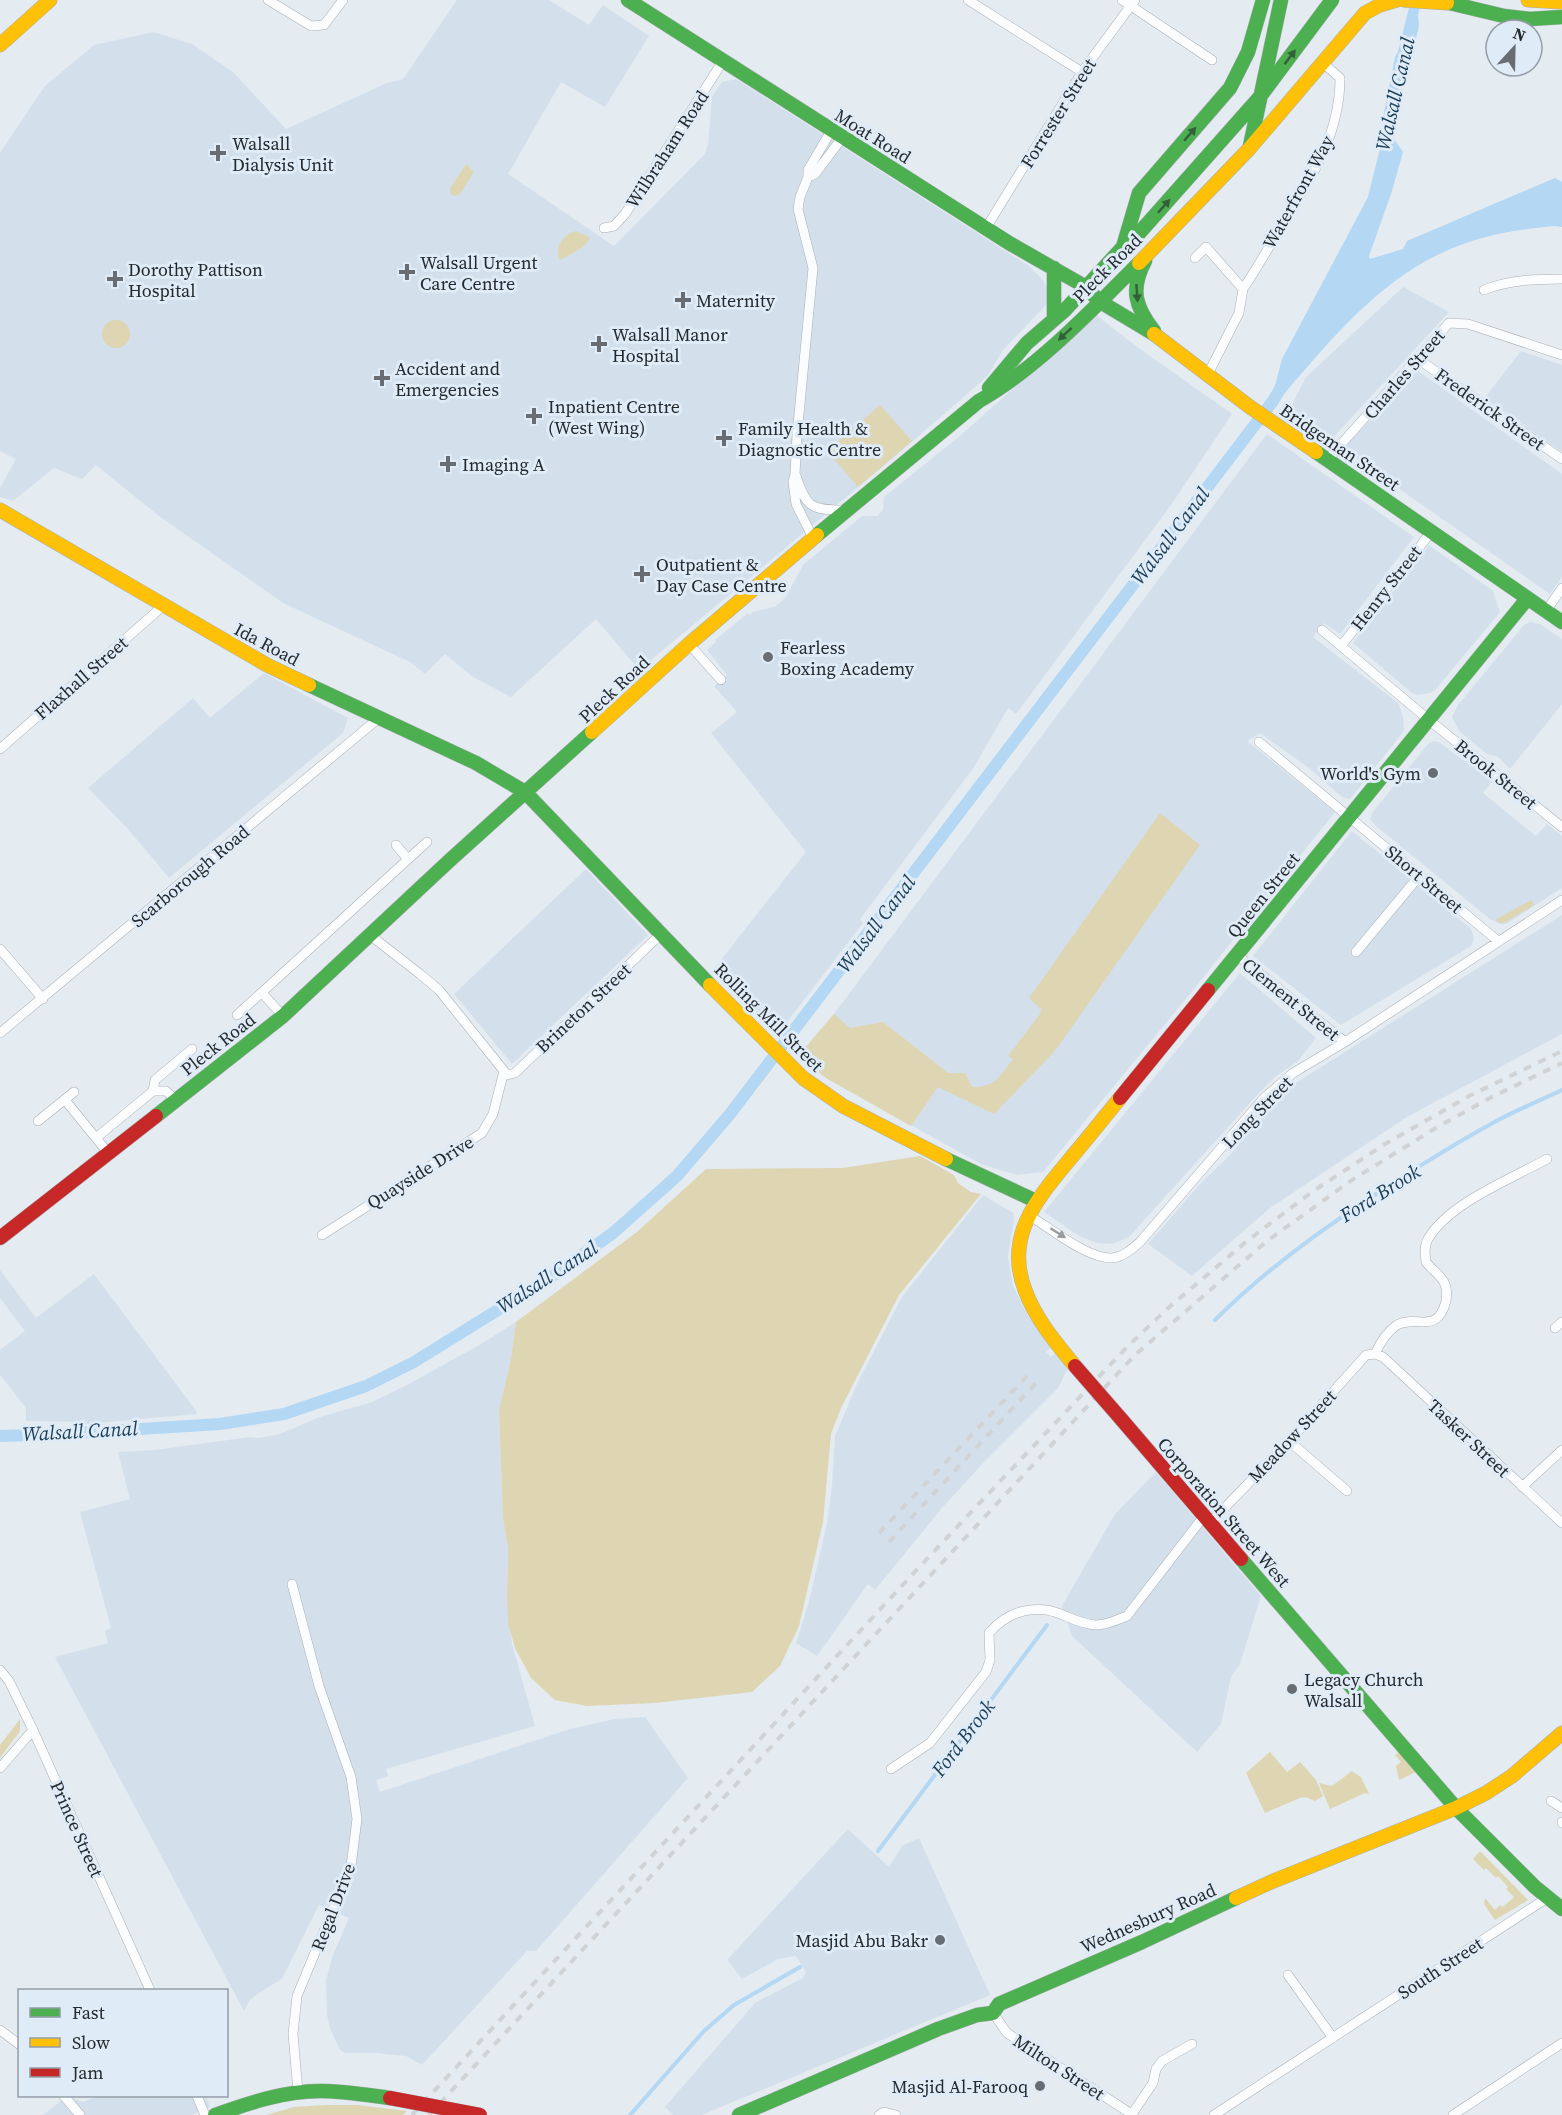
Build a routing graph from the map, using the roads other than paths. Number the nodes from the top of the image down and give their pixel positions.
1 (50, 0) edge
2 (268, 0) edge
3 (343, 0) edge
4 (628, 0) edge
5 (968, 0) edge
6 (1122, 0) edge
7 (1281, 0) edge
8 (1332, 0) edge
9 (1397, 0) edge
10 (1404, 0) edge
11 (1528, 0) edge
12 (1437, 2) edge
13 (1562, 2) edge
14 (1133, 3) edge
15 (1260, 4) edge
16 (1562, 17) edge
17 (1525, 18) edge
18 (1544, 18) edge
19 (1544, 22) edge
20 (1562, 27) edge
21 (0, 45) edge
22 (1208, 45) dead end
23 (1202, 54) junction
24 (1212, 60) dead end
25 (723, 61) junction
26 (1322, 62) junction
27 (1082, 72) junction
28 (1259, 98) junction
29 (837, 135) junction
30 (1249, 149) junction
31 (604, 228) dead end
32 (986, 228) junction
33 (1154, 246) junction
34 (1123, 247) junction
35 (1195, 258) dead end
36 (1054, 268) junction
37 (1562, 279) edge
38 (1086, 287) junction
39 (1243, 289) junction
40 (1484, 290) dead end
41 (1100, 300) junction
42 (1054, 319) junction
43 (1160, 338) junction
44 (1562, 354) edge
45 (1418, 359) junction
46 (1207, 376) junction
47 (979, 400) junction
48 (1562, 459) edge
49 (1327, 460) junction
50 (795, 474) junction
51 (845, 510) junction
52 (2, 515) edge
53 (1432, 531) junction
54 (813, 538) junction
55 (1562, 588) edge
56 (1527, 599) junction
57 (163, 606) junction
58 (1546, 611) junction
59 (1562, 622) edge
60 (1322, 630) dead end
61 (689, 644) junction
62 (1341, 646) junction
63 (721, 680) dead end
64 (379, 718) junction
65 (1429, 720) junction
66 (1259, 742) dead end
67 (0, 749) edge
68 (525, 792) junction
69 (1349, 817) junction
70 (1562, 827) edge
71 (427, 842) dead end
72 (396, 845) dead end
73 (408, 859) junction
74 (1420, 875) junction
75 (1562, 900) edge
76 (661, 934) junction
77 (370, 935) junction
78 (1498, 941) junction
79 (0, 949) edge
80 (1356, 952) dead end
81 (1238, 955) junction
82 (262, 993) junction
83 (43, 999) junction
84 (237, 1015) dead end
85 (283, 1016) junction
86 (0, 1033) edge
87 (1345, 1042) junction
88 (192, 1049) dead end
89 (504, 1071) junction
90 (153, 1091) junction
91 (74, 1092) dead end
92 (65, 1100) junction
93 (176, 1100) junction
94 (38, 1120) dead end
95 (96, 1138) junction
96 (109, 1154) junction
97 (1547, 1159) dead end
98 (1036, 1202) junction
99 (1030, 1216) junction
100 (322, 1235) dead end
101 (0, 1238) edge
102 (1375, 1354) junction
103 (1289, 1442) junction
104 (1562, 1450) edge
105 (1522, 1487) junction
106 (1347, 1491) dead end
107 (1207, 1520) junction
108 (1562, 1523) edge
109 (292, 1584) dead end
110 (0, 1670) edge
111 (33, 1730) junction
112 (1562, 1732) edge
113 (0, 1768) edge
114 (891, 1769) dead end
115 (1551, 1801) dead end
116 (1456, 1808) junction
117 (1562, 1808) edge
118 (1547, 1898) junction
119 (1562, 1909) edge
120 (1288, 1975) dead end
121 (150, 1989) edge
122 (993, 2013) junction
123 (0, 2030) edge
124 (1333, 2038) junction
125 (1562, 2043) edge
126 (18, 2044) edge
127 (1192, 2044) dead end
128 (298, 2092) junction
129 (65, 2097) edge
130 (196, 2097) edge
131 (882, 2114) edge
132 (80, 2115) edge
133 (205, 2115) edge
134 (215, 2115) edge
135 (480, 2115) edge
136 (739, 2115) edge
137 (896, 2115) edge
138 (1132, 2115) edge
139 (1214, 2115) edge
140 (1453, 2115) edge

1 - 21 main road
2 - 3 street
4 - 25 main road, Moat Road
5 - 27 street
6 - 14 street
7 - 28 main road, Pleck Road
28 -> 8 main road, Pleck Road
9 - 26 main road, Pleck Road
10 - 12 main road
11 - 13 main road
12 - 17 main road
14 - 23 street
14 - 27 street, Forrester Street
34 -> 15 main road, Pleck Road
16 - 18 main road
19 - 20 main road
22 - 23 street
23 - 24 street
25 - 29 main road, Moat Road
25 - 31 street, Wilbraham Road
26 - 30 main road, Pleck Road
26 - 39 street, Waterfront Way
27 - 32 street, Forrester Street
28 - 30 main road, Pleck Road
34 -> 28 main road, Pleck Road
29 - 32 main road, Moat Road
29 - 50 street
30 - 33 main road, Pleck Road
32 - 36 main road, Moat Road
33 - 41 main road, Pleck Road
33 -> 43 main road
34 - 38 main road, Pleck Road
35 - 39 street
36 - 38 main road, Moat Road
36 - 42 main road
37 - 40 street
38 - 41 main road, Moat Road
38 - 42 main road, Pleck Road
39 - 46 street
41 - 43 main road, Bridgeman Street
41 -> 47 main road, Pleck Road
42 - 47 main road, Pleck Road
43 - 46 main road, Bridgeman Street
44 - 45 street, Charles Street
45 - 48 street, Frederick Street
45 - 49 street, Charles Street
46 - 49 main road, Bridgeman Street
47 - 51 main road, Pleck Road
49 - 53 main road, Bridgeman Street
50 - 51 street
50 - 54 street
51 - 54 main road, Pleck Road
52 - 57 main road, Ida Road
53 - 56 main road, Bridgeman Street
53 - 62 street, Henry Street
54 - 61 main road, Pleck Road
55 - 58 street
56 - 58 main road, Bridgeman Street
56 - 65 main road, Queen Street
57 - 64 main road, Ida Road
57 - 67 street, Flaxhall Street
58 - 59 main road, Bridgeman Street
60 - 62 street, Brook Street
61 - 63 street
61 - 68 main road, Pleck Road
62 - 65 street, Brook Street
64 - 68 main road, Ida Road
64 - 83 street, Scarborough Road
65 - 69 main road, Queen Street
65 - 70 street, Brook Street
66 - 69 street, Short Street
68 - 76 main road, Rolling Mill Street
68 - 77 main road, Pleck Road
69 - 74 street, Short Street
69 - 81 main road, Queen Street
71 - 73 street, Pleck Road
72 - 73 street
73 - 82 street, Pleck Road
74 - 78 street, Short Street
74 - 80 street
75 - 78 street, Long Street
76 - 89 street, Brineton Street
76 - 98 main road, Rolling Mill Street
77 - 85 main road, Pleck Road
77 - 89 street
78 - 87 street, Long Street
79 - 83 street
81 - 87 street, Clement Street
81 - 98 main road, Queen Street
82 - 84 street, Pleck Road
82 - 85 street, Pleck Road
83 - 86 street, Scarborough Road
85 - 93 main road, Pleck Road
99 -> 87 street, Long Street
88 - 90 street, Pleck Road
89 - 100 street, Quayside Drive
90 - 93 street, Pleck Road
90 - 95 street, Pleck Road
91 - 92 street
92 - 94 street
92 - 95 street
93 - 96 main road, Pleck Road
95 - 96 street
96 - 101 main road, Pleck Road
97 - 102 street
98 - 99 main road, Queen Street
99 - 107 main road, Corporation Street West, bridge
102 - 103 street, Meadow Street
102 - 105 street, Tasker Street
103 - 106 street
103 - 107 street, Meadow Street
104 - 105 street
105 - 108 street, Tasker Street
107 - 114 street, Meadow Street
107 - 116 main road, Corporation Street West
109 - 128 street, Regal Drive
110 - 111 street, Prince Street
111 - 113 street
111 - 121 street, Prince Street
112 - 116 main road, Wednesbury Road
115 - 117 street
116 - 118 main road, Corporation Street West
116 - 122 main road, Wednesbury Road
118 - 119 main road, Corporation Street West
118 - 124 street, South Street
120 - 124 street
122 - 136 main road, Wednesbury Road
122 - 138 street, Milton Street
123 - 126 street
124 - 139 street, South Street
125 - 140 street
127 - 138 street
128 - 134 main road
128 - 135 main road, bridge
129 - 132 street
130 - 133 street
131 - 137 street

